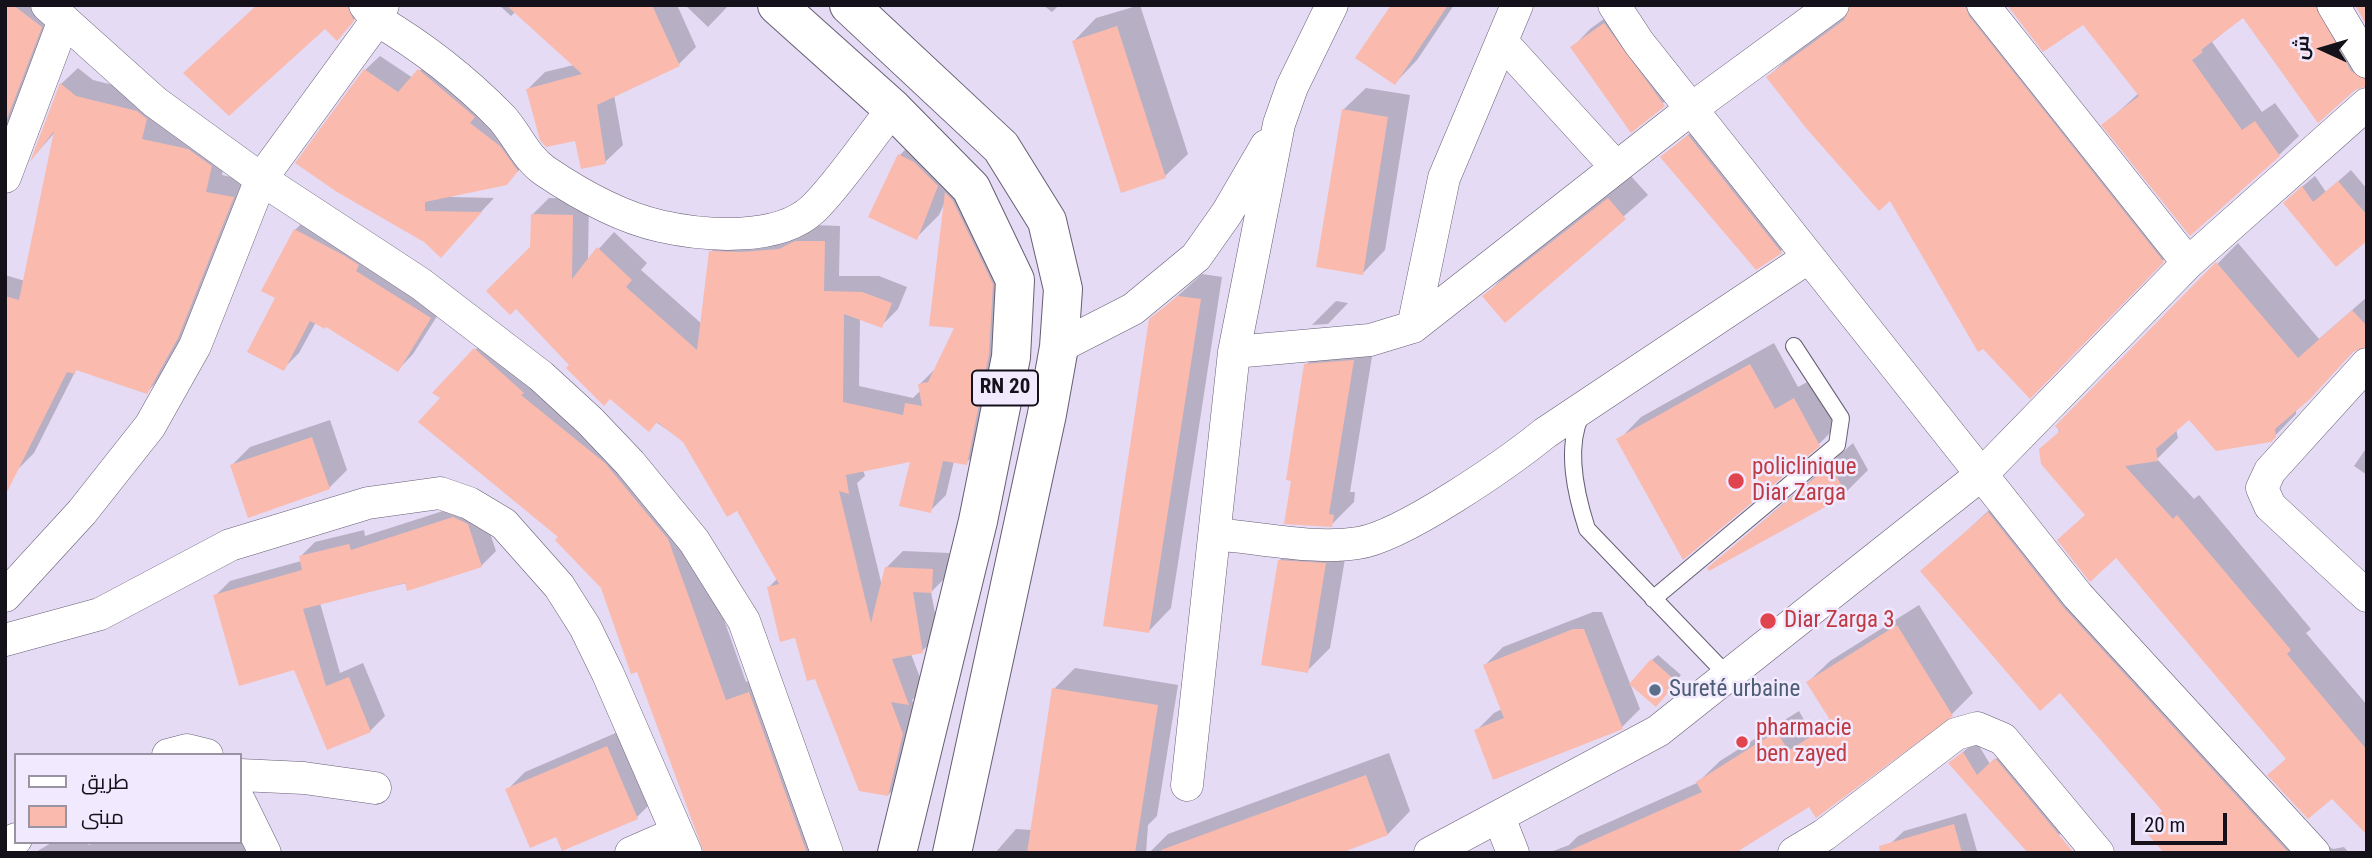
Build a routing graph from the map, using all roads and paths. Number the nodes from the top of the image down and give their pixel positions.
1 (777, 5) edge
2 (849, 5) edge
3 (1332, 5) edge
4 (1517, 5) edge
5 (1614, 5) edge
6 (1833, 5) edge
7 (1983, 5) edge
8 (2333, 5) edge
9 (375, 10) edge
10 (56, 13) edge
11 (1503, 43) junction
12 (2367, 62) edge
13 (2367, 104) edge
14 (893, 109) junction
15 (1691, 109) junction
16 (1279, 124) junction
17 (1616, 167) junction
18 (5, 177) edge
19 (261, 180) junction
20 (1809, 257) junction
21 (2188, 263) junction
22 (1413, 327) junction
23 (1059, 346) junction
24 (1794, 346) dead end
25 (1234, 352) junction
26 (2367, 364) edge
27 (1584, 409) junction
28 (1982, 474) junction
29 (1215, 534) junction
30 (5, 596) edge
31 (2367, 596) edge
32 (1653, 599) junction
33 (5, 639) edge
34 (1727, 675) junction
35 (176, 753) edge
36 (199, 753) edge
37 (242, 775) edge
38 (1188, 785) dead end
39 (375, 788) dead end
40 (242, 806) edge
41 (1499, 817) junction
42 (681, 843) edge
43 (1828, 844) edge
44 (265, 853) edge
45 (631, 853) edge
46 (827, 853) edge
47 (897, 853) edge
48 (952, 853) edge
49 (1430, 853) edge
50 (1513, 853) edge
51 (1794, 853) edge
52 (2098, 853) edge
53 (2314, 853) edge

1 - 14 main road, RN 20
2 - 23 main road, RN 20
3 - 16 street
4 - 11 street
5 - 15 street
6 - 15 street
7 - 21 street
8 - 12 street
9 - 14 street
9 - 19 street
10 - 18 street
10 - 19 street
11 - 17 street
11 - 22 street
13 - 21 street
14 - 47 main road, RN 20
15 - 17 street
15 - 20 street
16 - 23 street
16 - 25 street
17 - 22 street
19 - 30 street
19 - 46 street
20 - 27 street
20 - 28 street
21 - 28 street
22 - 25 street
23 - 48 main road, RN 20
24 - 32 lane
25 - 29 street
26 - 31 street
27 - 29 street
27 - 32 lane
28 - 34 street
28 - 53 street
29 - 38 street
32 - 34 lane
33 - 42 street
34 - 41 street
35 - 36 street
37 - 39 street
40 - 44 street
41 - 49 street
41 - 50 street
42 - 45 street
43 - 51 street
43 - 52 street

